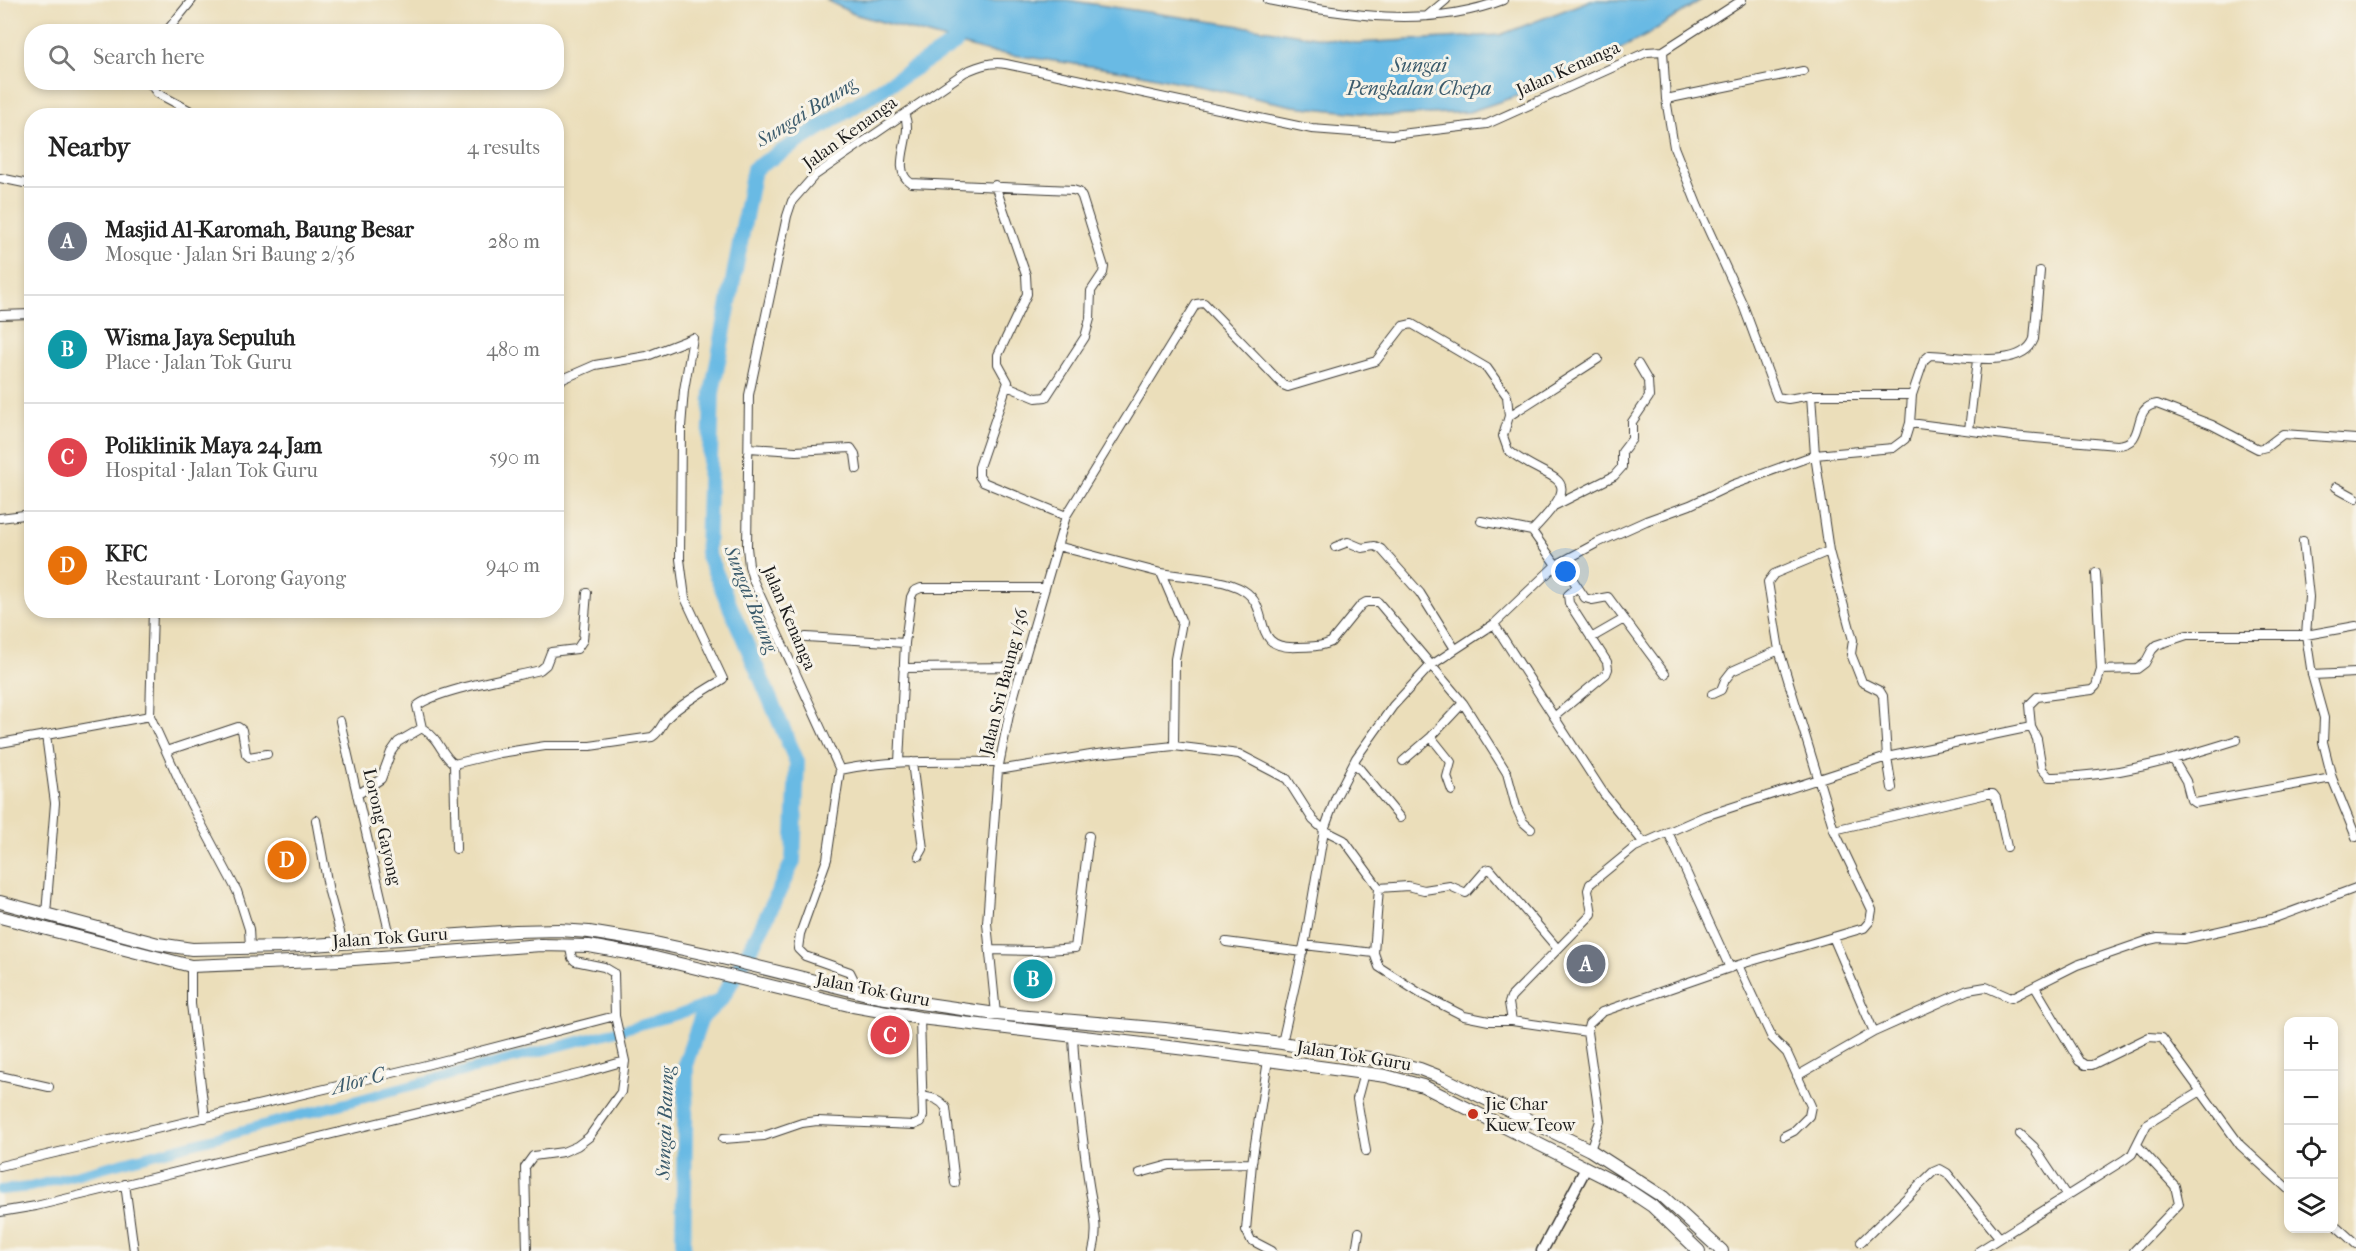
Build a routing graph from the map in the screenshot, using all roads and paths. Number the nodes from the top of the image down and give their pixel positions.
1 (192, 0) edge
2 (1268, 0) edge
3 (1446, 0) edge
4 (1503, 0) edge
5 (1742, 0) edge
6 (1427, 16) junction
7 (172, 24) edge
8 (1663, 51) junction
9 (1803, 71) dead end
10 (156, 90) edge
11 (1666, 99) junction
12 (185, 108) edge
13 (904, 114) junction
14 (0, 177) edge
15 (24, 183) dead end
16 (995, 185) junction
17 (2040, 271) dead end
18 (24, 314) edge
19 (0, 315) edge
20 (1598, 359) dead end
21 (1977, 360) junction
22 (1638, 364) dead end
23 (564, 379) edge
24 (1007, 386) junction
25 (1811, 395) junction
26 (1912, 395) junction
27 (1509, 416) junction
28 (1910, 423) junction
29 (1969, 430) junction
30 (2356, 440) edge
31 (749, 448) junction
32 (1815, 455) junction
33 (857, 469) dead end
34 (2336, 487) dead end
35 (2356, 498) edge
36 (1556, 505) junction
37 (24, 515) edge
38 (1066, 516) junction
39 (0, 518) edge
40 (1481, 521) dead end
41 (1532, 531) junction
42 (2303, 541) dead end
43 (1057, 546) junction
44 (1335, 546) dead end
45 (1829, 551) junction
46 (1558, 563) junction
47 (1161, 573) junction
48 (2096, 573) dead end
49 (1577, 587) junction
50 (1045, 588) junction
51 (587, 593) dead end
52 (153, 618) edge
53 (1624, 619) junction
54 (1494, 624) junction
55 (2356, 626) edge
56 (2306, 635) junction
57 (806, 637) dead end
58 (1591, 638) junction
59 (905, 643) junction
60 (1455, 650) junction
61 (1779, 650) junction
62 (1430, 666) junction
63 (1022, 667) junction
64 (903, 668) junction
65 (2101, 670) junction
66 (2356, 673) edge
67 (1665, 674) dead end
68 (2312, 675) junction
69 (1712, 694) dead end
70 (1462, 703) junction
71 (150, 716) junction
72 (1554, 717) junction
73 (340, 721) dead end
74 (2031, 727) junction
75 (422, 728) junction
76 (46, 735) junction
77 (1431, 737) junction
78 (2237, 740) dead end
79 (0, 743) edge
80 (1174, 746) junction
81 (166, 751) junction
82 (267, 754) dead end
83 (1887, 757) junction
84 (2173, 759) junction
85 (1403, 761) dead end
86 (899, 762) junction
87 (912, 762) junction
88 (1354, 762) junction
89 (454, 764) junction
90 (999, 766) junction
91 (840, 770) junction
92 (1818, 778) junction
93 (2332, 778) junction
94 (1892, 788) dead end
95 (1452, 791) dead end
96 (357, 795) junction
97 (1400, 818) dead end
98 (316, 820) dead end
99 (1324, 830) junction
100 (1531, 830) dead end
101 (1834, 830) junction
102 (1668, 832) junction
103 (1089, 836) dead end
104 (2356, 837) edge
105 (1644, 843) junction
106 (2007, 847) dead end
107 (456, 849) dead end
108 (919, 856) dead end
109 (1378, 888) junction
110 (2356, 888) edge
111 (0, 902) edge
112 (46, 914) junction
113 (0, 917) edge
114 (1833, 937) junction
115 (391, 940) junction
116 (1226, 942) dead end
117 (343, 943) junction
118 (569, 944) junction
119 (219, 948) junction
120 (250, 948) junction
121 (1557, 948) junction
122 (1304, 949) junction
123 (990, 950) junction
124 (1374, 953) junction
125 (222, 964) junction
126 (191, 966) junction
127 (1734, 966) junction
128 (2035, 987) junction
129 (851, 992) junction
130 (996, 1014) junction
131 (920, 1018) junction
132 (616, 1019) junction
133 (1512, 1021) junction
134 (1587, 1032) junction
135 (1874, 1032) junction
136 (1073, 1036) junction
137 (1242, 1039) junction
138 (1282, 1043) junction
139 (1240, 1056) junction
140 (1268, 1060) junction
141 (625, 1061) junction
142 (1364, 1073) junction
143 (0, 1076) edge
144 (1797, 1076) junction
145 (49, 1087) dead end
146 (2201, 1091) junction
147 (922, 1096) junction
148 (205, 1118) junction
149 (2020, 1134) dead end
150 (1784, 1136) dead end
151 (723, 1139) dead end
152 (2137, 1145) junction
153 (1590, 1150) junction
154 (1366, 1151) dead end
155 (1252, 1163) junction
156 (0, 1166) edge
157 (1586, 1168) junction
158 (1140, 1173) dead end
159 (955, 1183) dead end
160 (125, 1184) junction
161 (2284, 1184) edge
162 (2066, 1195) junction
163 (0, 1212) edge
164 (2338, 1228) edge
165 (1359, 1232) dead end
166 (1999, 1238) junction
167 (1861, 1242) dead end
168 (2356, 1244) edge
169 (134, 1251) edge
170 (527, 1251) edge
171 (1093, 1251) edge
172 (1272, 1251) edge
173 (1356, 1251) edge
174 (1542, 1251) edge
175 (1699, 1251) edge
176 (1722, 1251) edge
177 (1979, 1251) edge
178 (2134, 1251) edge

1 - 7 street
2 - 6 street
3 - 6 street
4 - 6 street
5 - 8 street, Jalan Kenanga
8 - 11 street
8 - 13 street, Jalan Kenanga
9 - 11 street
10 - 12 street
11 - 25 street
13 - 16 street
13 - 31 street, Jalan Kenanga
14 - 15 street
16 - 24 street
16 - 24 street
17 - 21 street
18 - 19 street
20 - 27 street
21 - 26 street
21 - 29 street
22 - 36 street
23 - 89 street
24 - 38 street
25 - 26 street
25 - 32 street
26 - 28 street
27 - 36 street
27 - 38 street, Jalan Sri Baung 1/36
28 - 29 street
28 - 32 street
29 - 30 street
31 - 33 street
31 - 91 street, Jalan Kenanga
32 - 45 street
32 - 46 street
34 - 35 street
36 - 41 street
37 - 39 street
38 - 43 street, Jalan Sri Baung 1/36
40 - 41 street
41 - 46 street
42 - 56 street
43 - 47 street
43 - 50 street, Jalan Sri Baung 1/36
44 - 60 street
45 - 61 street
45 - 83 street
46 - 49 street
46 - 54 street
47 - 62 street
47 - 80 street
48 - 65 street
49 - 53 street
49 - 58 street
50 - 59 street
50 - 63 street, Jalan Sri Baung 1/36
51 - 75 street
52 - 71 street
53 - 58 street
53 - 67 street
54 - 60 street
54 - 72 street
55 - 56 street
56 - 65 street
56 - 68 street
57 - 59 street
58 - 72 street
59 - 64 street
60 - 62 street
61 - 69 street
61 - 92 street
62 - 70 street
62 - 88 street
63 - 64 street
63 - 90 street, Jalan Sri Baung 1/36
64 - 86 street
65 - 74 street
66 - 68 street
68 - 93 street
70 - 77 street
70 - 100 street
71 - 76 street
71 - 81 street
72 - 105 street
73 - 96 street, Lorong Gayong
74 - 83 street
74 - 84 street
75 - 89 street
75 - 96 street
76 - 79 street
76 - 112 street
77 - 85 street
77 - 95 street
78 - 84 street
80 - 90 street
80 - 99 street
81 - 82 street
81 - 120 street
83 - 92 street
83 - 94 street
84 - 93 street
86 - 87 street
86 - 91 street
87 - 90 street
87 - 108 street
88 - 97 street
88 - 99 street
89 - 107 street
90 - 123 street, Jalan Sri Baung 1/36
91 - 129 street
92 - 101 street
92 - 102 street
93 - 104 street
96 - 115 street, Lorong Gayong
98 - 117 street
99 - 109 street
99 - 122 street
101 - 106 street
101 - 114 street
102 - 105 street
102 - 127 street
103 - 123 street
105 - 121 street
109 - 121 street
109 - 124 street
110 - 128 street
111 - 112 main road
112 - 119 main road
113 - 126 main road, Jalan Tok Guru
114 - 127 street
114 - 135 street
115 - 117 main road, Jalan Tok Guru
115 - 129 main road, Jalan Tok Guru
116 - 122 street
117 - 120 main road, Jalan Tok Guru
118 - 125 main road, Jalan Tok Guru
118 - 131 main road, Jalan Tok Guru
118 - 132 street
119 - 120 main road, Jalan Tok Guru
119 - 125 main road
121 - 133 street
122 - 124 street
122 - 138 street
123 - 130 street, Jalan Sri Baung 1/36
124 - 133 street
125 - 126 main road, Jalan Tok Guru
126 - 148 street
127 - 134 street
127 - 144 street
128 - 135 street
128 - 146 street
129 - 130 main road, Jalan Tok Guru
130 - 137 main road, Jalan Tok Guru
131 - 136 main road, Jalan Tok Guru
131 - 147 street
132 - 141 street
132 - 148 street
133 - 134 street
134 - 153 street
135 - 144 street
136 - 139 main road, Jalan Tok Guru
136 - 171 street
137 - 138 main road, Jalan Tok Guru
137 - 139 main road
138 - 153 main road, Jalan Tok Guru
139 - 140 main road, Jalan Tok Guru
140 - 142 main road, Jalan Tok Guru
140 - 155 street
141 - 160 street
141 - 170 street
142 - 154 street
142 - 157 main road, Jalan Tok Guru
143 - 145 street
144 - 150 street
146 - 152 street
146 - 161 street
147 - 151 street
147 - 159 street
148 - 156 street
149 - 162 street
152 - 162 street
152 - 178 street
153 - 176 main road, Jalan Tok Guru
155 - 158 street
155 - 172 street
157 - 174 street
157 - 175 main road, Jalan Tok Guru
160 - 163 street
160 - 169 street
162 - 166 street
164 - 168 street
165 - 173 street
166 - 167 street
166 - 177 street

